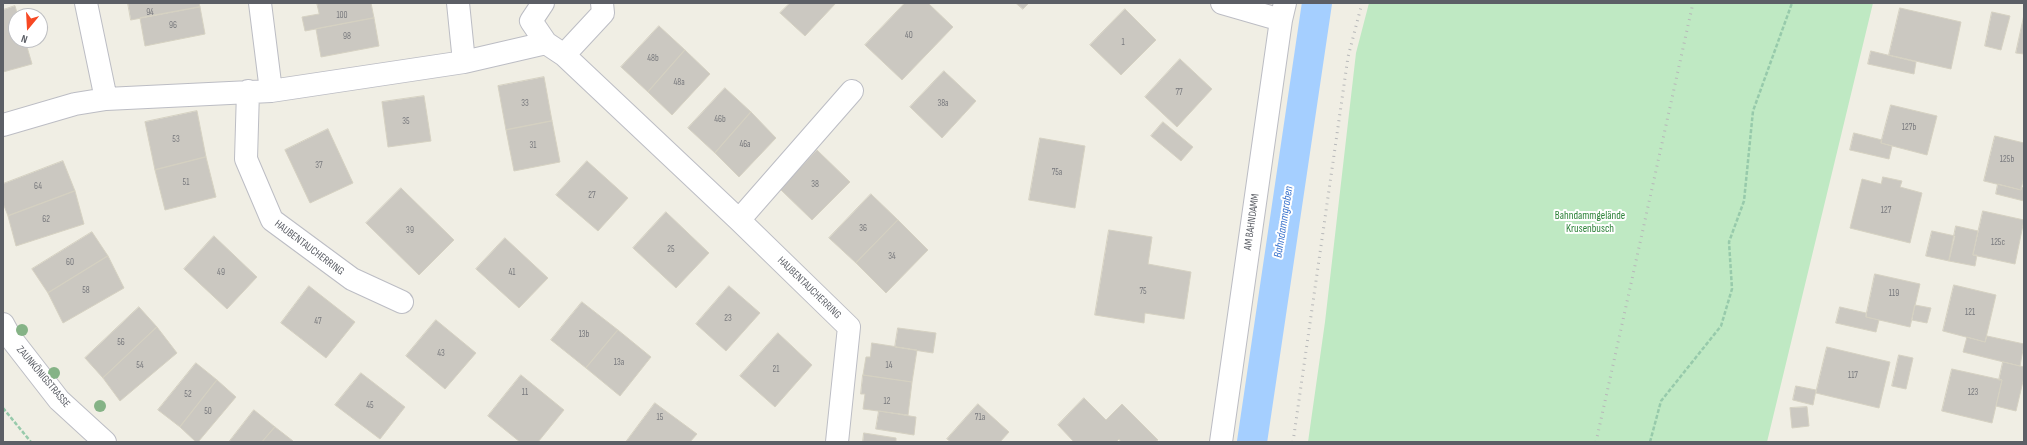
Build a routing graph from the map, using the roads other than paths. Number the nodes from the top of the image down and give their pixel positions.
1 (86, 3) edge
2 (260, 3) edge
3 (458, 3) edge
4 (543, 3) edge
5 (602, 3) edge
6 (1222, 3) edge
7 (1283, 12) edge
8 (546, 43) junction
9 (564, 55) junction
10 (464, 62) junction
11 (248, 91) junction
12 (270, 91) junction
13 (852, 91) dead end
14 (106, 99) junction
15 (3, 125) edge
16 (738, 220) junction
17 (402, 302) dead end
18 (3, 324) edge
19 (105, 442) edge
20 (837, 442) edge
21 (1221, 442) edge

1 - 14 street
2 - 12 street
3 - 10 street
4 - 8 street, HAUBENTAUCHERRING
5 - 9 street
6 - 7 street
7 - 21 street, AM BAHNDAMM
8 - 9 street, HAUBENTAUCHERRING
8 - 10 street
9 - 16 street, HAUBENTAUCHERRING
10 - 12 street
11 - 12 street
11 - 14 street
11 - 17 street, HAUBENTAUCHERRING
13 - 16 street
14 - 15 street
16 - 20 street, HAUBENTAUCHERRING
18 - 19 street, ZAUNKÖNIGSTRASSE

